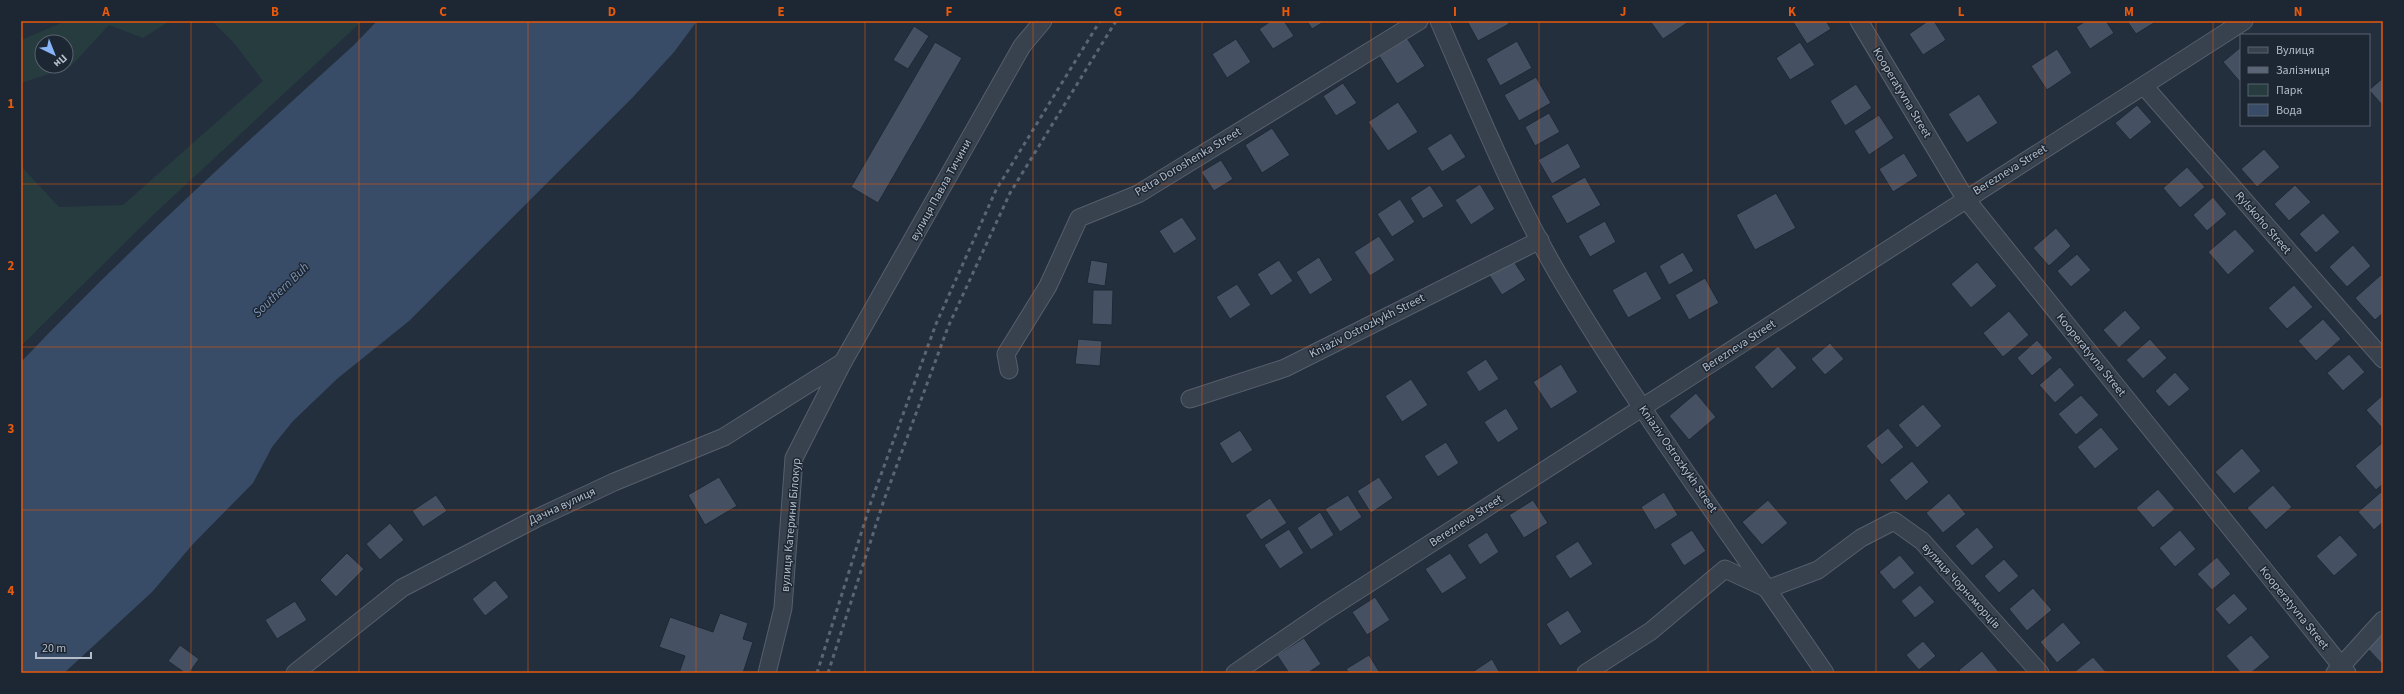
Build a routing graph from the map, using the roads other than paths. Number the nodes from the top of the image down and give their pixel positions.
1 (1043, 21) edge
2 (1419, 21) edge
3 (1439, 21) edge
4 (1859, 21) edge
5 (2244, 21) edge
6 (2144, 86) junction
7 (1965, 198) junction
8 (1540, 240) junction
9 (2383, 359) edge
10 (843, 362) junction
11 (1009, 370) dead end
12 (1190, 399) dead end
13 (1642, 409) junction
14 (1768, 589) junction
15 (2383, 620) edge
16 (2341, 671) edge
17 (296, 673) edge
18 (767, 673) edge
19 (1234, 673) edge
20 (1586, 673) edge
21 (1825, 673) edge
22 (2040, 673) edge

1 - 10 street, вулиця Павла Тичини
2 - 11 street, Petra Doroshenka Street
3 - 8 street, Kniaziv Ostrozkykh Street
4 - 7 street, Kooperatyvna Street
5 - 6 street, Berezneva Street
6 - 7 street, Berezneva Street
6 - 9 street, Rylskoho Street
7 - 13 street, Berezneva Street
7 - 16 street, Kooperatyvna Street
8 - 12 street, Kniaziv Ostrozkykh Street
8 - 13 street, Kniaziv Ostrozkykh Street
10 - 17 street, Дачна вулиця
10 - 18 street, вулиця Катерини Білокур
13 - 14 street, Kniaziv Ostrozkykh Street
13 - 19 street, Berezneva Street
14 - 20 street
14 - 21 street, Kniaziv Ostrozkykh Street
14 - 22 street, вулиця Чорноморців
15 - 16 street

